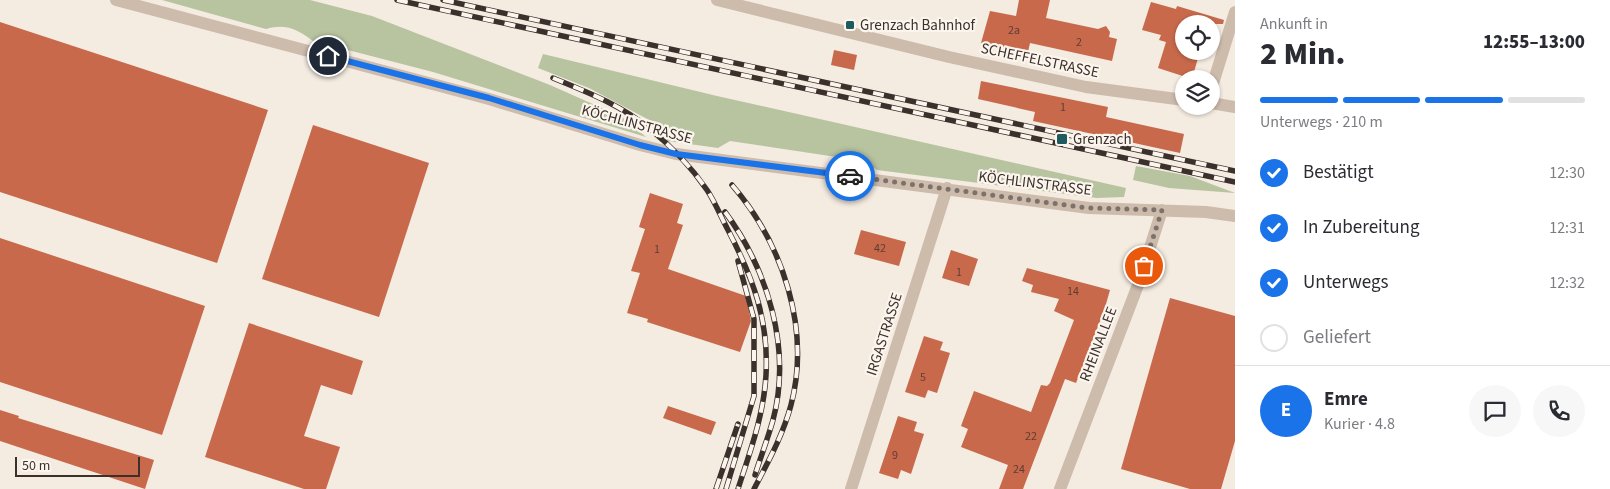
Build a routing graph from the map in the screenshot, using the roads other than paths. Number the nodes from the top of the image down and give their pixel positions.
1 (116, 0) edge
2 (717, 0) edge
3 (1235, 12) edge
4 (1217, 70) edge
5 (1175, 99) edge
6 (1220, 105) edge
7 (1235, 108) edge
8 (947, 188) junction
9 (1162, 210) junction
10 (1235, 216) edge
11 (851, 489) edge
12 (1060, 489) edge

1 - 8 street, KÖCHLINSTRASSE
2 - 5 street, SCHEFFELSTRASSE
3 - 4 street
6 - 7 street
8 - 9 street, KÖCHLINSTRASSE
8 - 11 street, IRGASTRASSE
9 - 10 street, KÖCHLINSTRASSE
9 - 12 street, RHEINALLEE

